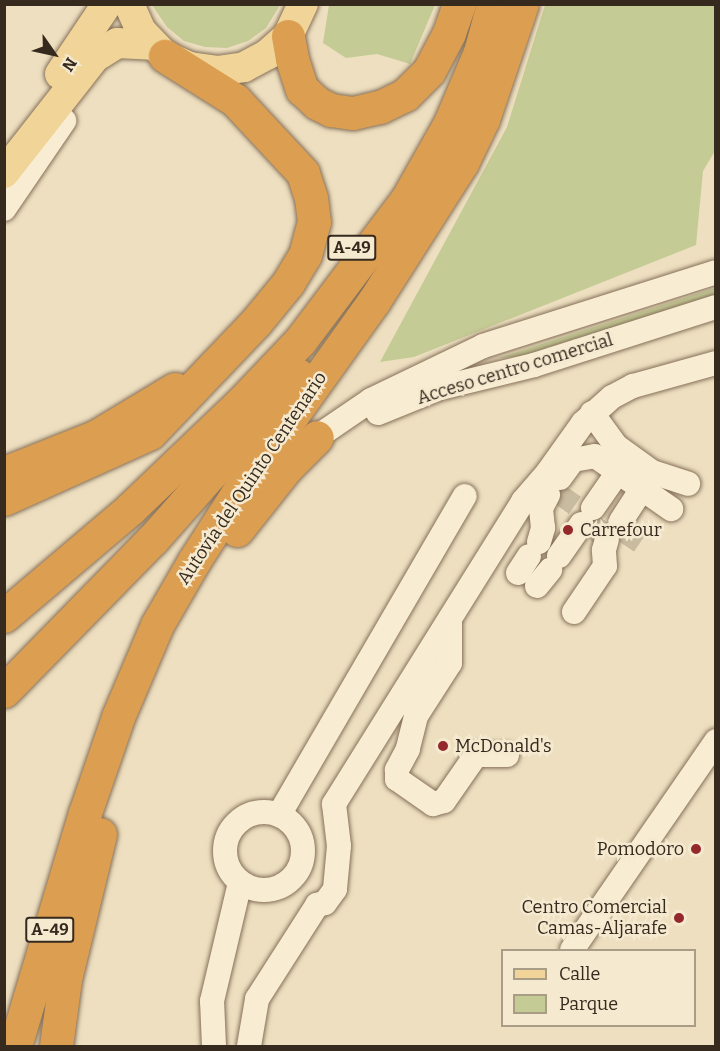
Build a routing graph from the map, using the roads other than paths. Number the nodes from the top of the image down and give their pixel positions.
1 (107, 4) edge
2 (129, 4) edge
3 (303, 4) edge
4 (459, 4) edge
5 (477, 4) edge
6 (493, 4) edge
7 (522, 4) edge
8 (288, 36) junction
9 (159, 50) junction
10 (59, 117) junction
11 (462, 163) junction
12 (4, 171) edge
13 (4, 209) edge
14 (716, 272) edge
15 (716, 307) edge
16 (716, 350) edge
17 (221, 358) junction
18 (716, 363) edge
19 (597, 420) junction
20 (150, 433) junction
21 (317, 437) junction
22 (4, 473) edge
23 (631, 481) junction
24 (688, 484) dead end
25 (465, 496) dead end
26 (4, 499) edge
27 (523, 501) junction
28 (572, 530) junction
29 (222, 552) junction
30 (574, 612) dead end
31 (4, 616) edge
32 (450, 619) junction
33 (158, 625) junction
34 (4, 691) edge
35 (716, 741) edge
36 (507, 754) dead end
37 (85, 813) junction
38 (279, 815) junction
39 (240, 883) junction
40 (573, 949) edge
41 (4, 1022) edge
42 (15, 1047) edge
43 (56, 1047) edge
44 (214, 1047) edge
45 (249, 1047) edge

1 - 10 main road
2 - 9 main road
3 - 8 main road
4 - 8 highway
5 - 20 highway, A-49
6 - 31 highway
7 - 11 highway, Autovía del Quinto Centenario / A-49
8 - 9 main road
9 - 10 main road
9 - 17 highway
10 - 12 main road
10 - 13 street
11 - 33 highway, Autovía del Quinto Centenario / A-49
11 - 34 highway
14 - 21 street
15 - 21 street, Acceso centro comercial
16 - 27 street
17 - 20 highway
17 - 22 highway
18 - 19 street
19 - 23 street
19 - 24 street
19 - 27 street
20 - 26 highway
21 - 29 highway
23 - 28 street
23 - 28 street
23 - 28 street
25 - 38 street
27 - 32 street
28 - 30 street
29 - 37 highway
29 - 43 highway
32 - 36 street
32 - 45 street
33 - 37 highway, Autovía del Quinto Centenario / A-49
33 - 41 highway
35 - 40 street
37 - 42 highway, Autovía del Quinto Centenario / A-49
38 - 39 street
38 - 39 street
39 - 44 street

